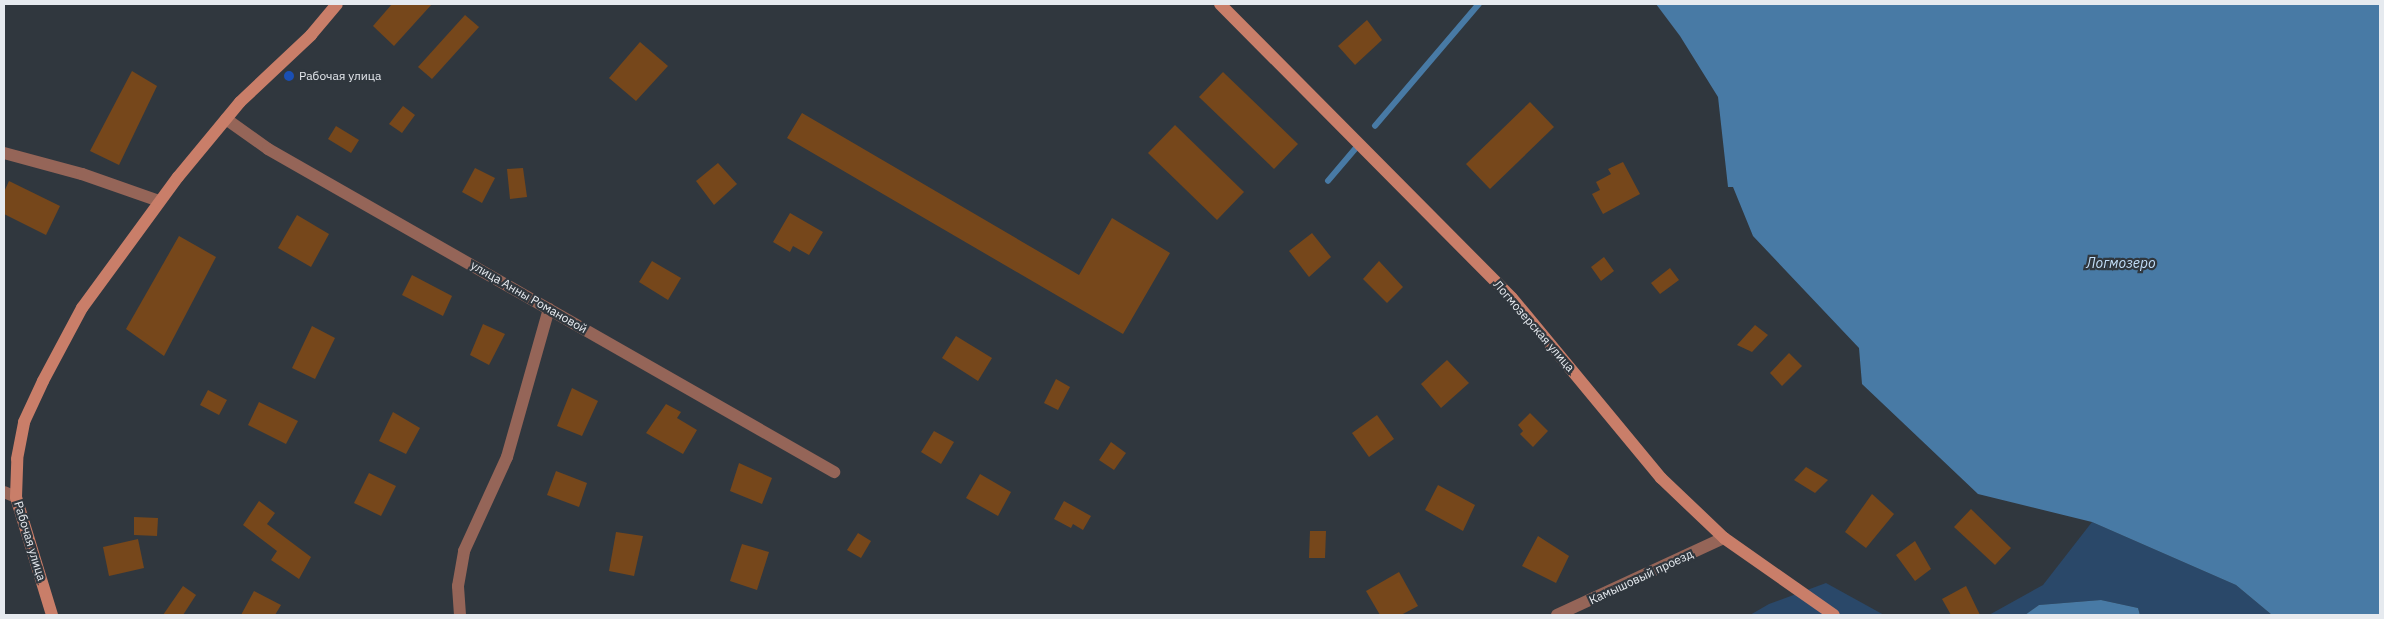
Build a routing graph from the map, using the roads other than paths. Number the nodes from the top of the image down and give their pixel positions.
1 (337, 4) edge
2 (1220, 4) edge
3 (226, 119) junction
4 (4, 152) edge
5 (160, 201) junction
6 (549, 309) junction
7 (834, 472) dead end
8 (4, 492) edge
9 (16, 497) junction
10 (1724, 538) junction
11 (52, 615) edge
12 (460, 615) edge
13 (1557, 615) edge
14 (1834, 615) edge

1 - 3 street, Рабочая улица
2 - 10 street, Логмозерская улица
3 - 5 street, Рабочая улица
3 - 6 street, улица Анны Романовой
4 - 5 street
5 - 9 street, Рабочая улица
6 - 7 street, улица Анны Романовой
6 - 12 street
8 - 9 street
9 - 11 street, Рабочая улица
10 - 13 street, Камышовый проезд
10 - 14 street, Логмозерская улица

